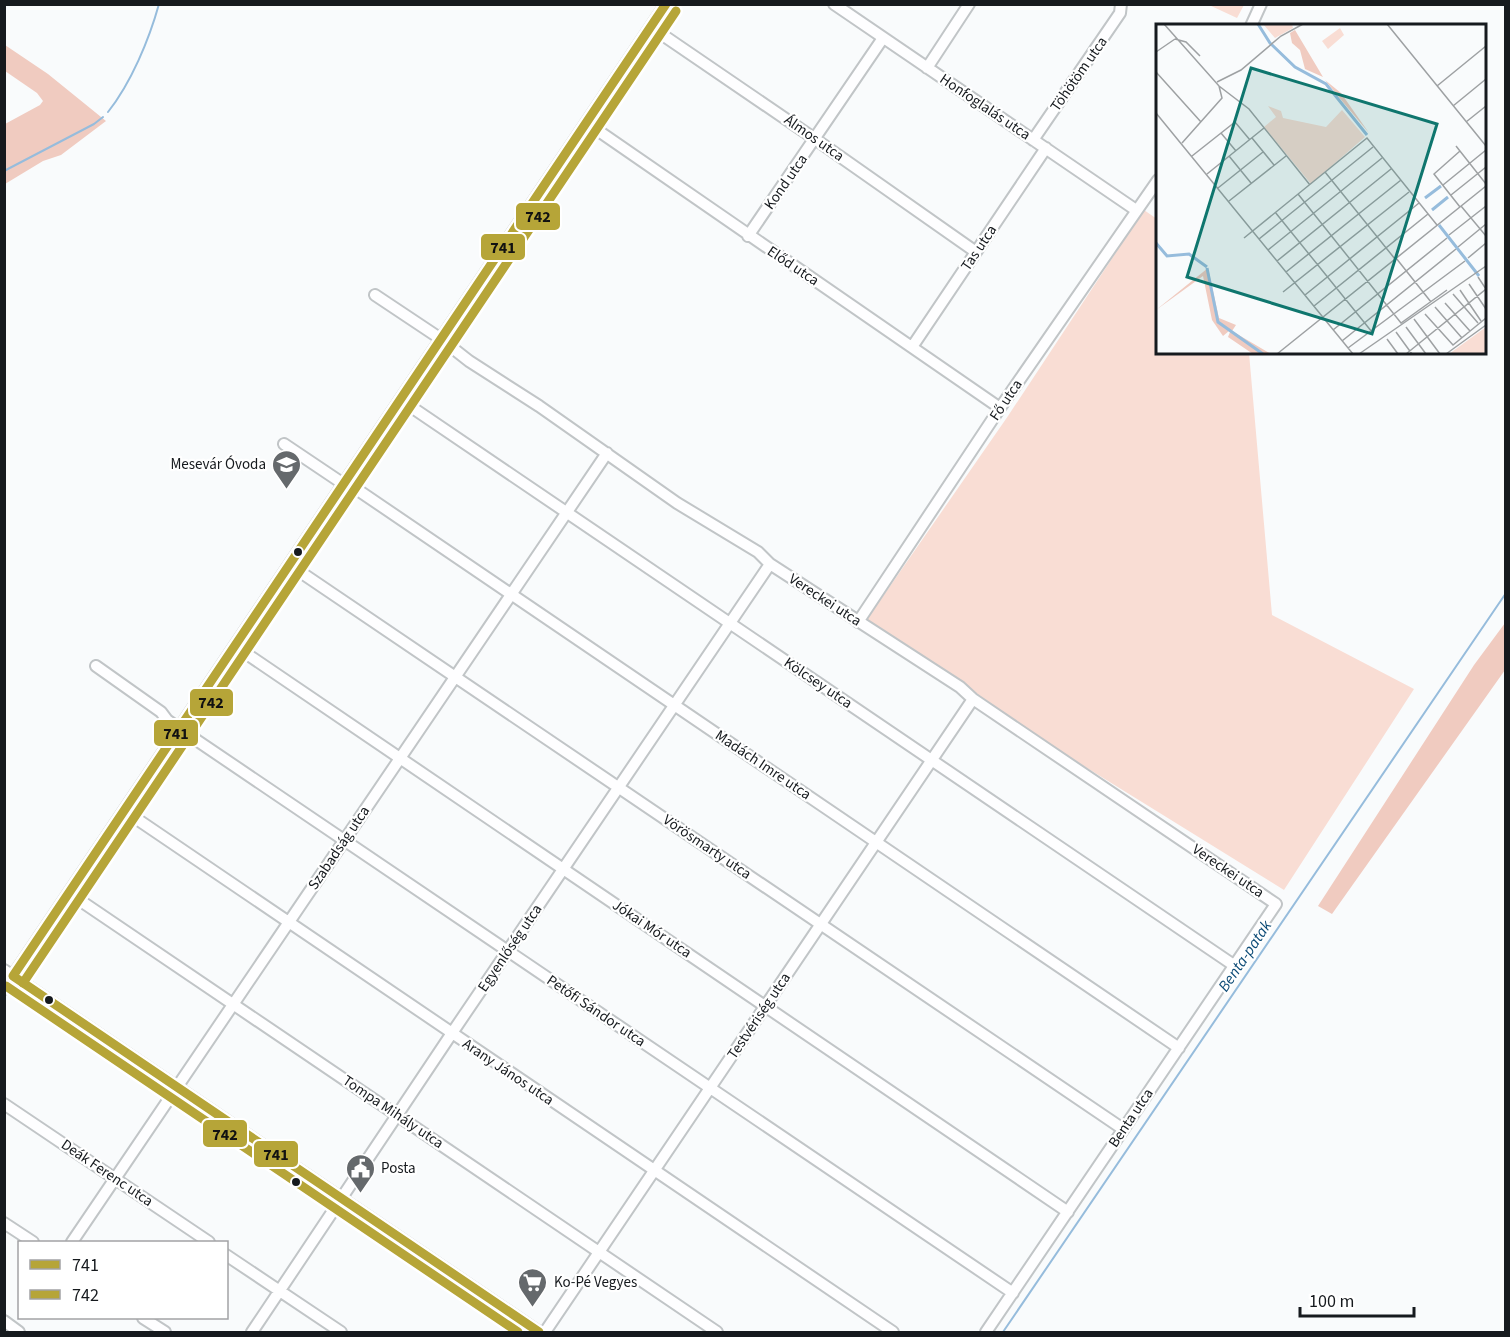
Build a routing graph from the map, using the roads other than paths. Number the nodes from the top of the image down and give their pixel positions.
1 (666, 4) edge
2 (834, 4) edge
3 (969, 4) edge
4 (1261, 4) edge
5 (1122, 6) edge
6 (1252, 24) edge
7 (651, 27) junction
8 (883, 38) junction
9 (927, 68) junction
10 (586, 123) junction
11 (815, 139) junction
12 (1033, 140) junction
13 (1046, 148) junction
14 (1156, 183) edge
15 (1136, 210) junction
16 (748, 236) junction
17 (976, 252) junction
18 (375, 295) dead end
19 (441, 339) junction
20 (912, 347) junction
21 (401, 400) junction
22 (1000, 408) junction
23 (284, 444) dead end
24 (607, 453) junction
25 (345, 483) junction
26 (566, 512) junction
27 (770, 564) junction
28 (290, 565) junction
29 (511, 595) junction
30 (858, 622) junction
31 (730, 623) junction
32 (235, 646) junction
33 (96, 666) dead end
34 (455, 676) junction
35 (973, 699) junction
36 (675, 706) junction
37 (180, 729) junction
38 (400, 758) junction
39 (932, 761) junction
40 (619, 788) junction
41 (124, 811) junction
42 (344, 840) junction
43 (877, 842) junction
44 (564, 869) junction
45 (69, 893) junction
46 (1276, 904) joint
47 (288, 922) junction
48 (821, 925) junction
49 (508, 952) junction
50 (1235, 966) junction
51 (9, 973) edge
52 (4, 989) edge
53 (233, 1004) junction
54 (765, 1007) junction
55 (452, 1034) junction
56 (1179, 1047) junction
57 (177, 1086) junction
58 (710, 1089) junction
59 (4, 1104) edge
60 (397, 1115) junction
61 (1123, 1129) junction
62 (654, 1170) junction
63 (115, 1178) junction
64 (341, 1198) junction
65 (1068, 1212) junction
66 (4, 1223) edge
67 (31, 1241) edge
68 (73, 1241) edge
69 (208, 1241) edge
70 (599, 1252) junction
71 (228, 1256) edge
72 (280, 1291) junction
73 (1012, 1293) junction
74 (146, 1319) edge
75 (165, 1332) edge
76 (252, 1332) edge
77 (341, 1332) edge
78 (539, 1332) edge
79 (545, 1332) edge
80 (717, 1332) edge
81 (893, 1332) edge
82 (986, 1332) edge

1 - 7 street
2 - 8 street, Honfoglalás utca
3 - 9 street
4 - 6 street
5 - 12 street, Töhötöm utca
7 - 10 street
7 - 11 street, Álmos utca
8 - 9 street, Honfoglalás utca
8 - 11 street, Kond utca
9 - 12 street, Honfoglalás utca
10 - 16 street, Előd utca
10 - 19 street
11 - 16 street, Kond utca
11 - 17 street, Álmos utca
12 - 13 street, Honfoglalás utca
13 - 15 street, Honfoglalás utca
13 - 17 street, Tas utca
14 - 15 street, Fő utca
15 - 22 street, Fő utca
16 - 20 street, Előd utca
17 - 20 street, Tas utca
18 - 19 street, Vereckei utca
19 - 21 street
19 - 24 street, Vereckei utca
20 - 22 street, Előd utca
21 - 25 street
21 - 26 street, Kölcsey utca
22 - 30 street, Fő utca
23 - 25 street, Madách Imre utca
24 - 26 street, Szabadság utca
24 - 27 street, Vereckei utca
25 - 28 street
25 - 29 street, Madách Imre utca
26 - 29 street, Szabadság utca
26 - 31 street, Kölcsey utca
27 - 30 street, Vereckei utca
27 - 31 street, Egyenlőség utca
28 - 32 street
28 - 34 street, Vörösmarty utca
29 - 34 street, Szabadság utca
29 - 36 street, Madách Imre utca
30 - 35 street, Vereckei utca
31 - 36 street, Egyenlőség utca
31 - 39 street, Kölcsey utca
32 - 37 street
32 - 38 street, Jókai Mór utca
33 - 37 street, Petőfi Sándor utca
34 - 38 street, Szabadság utca
34 - 40 street, Vörösmarty utca
35 - 39 street, Testvériség utca
35 - 46 street, Vereckei utca
36 - 40 street, Egyenlőség utca
36 - 43 street, Madách Imre utca
37 - 41 street
37 - 42 street, Petőfi Sándor utca
38 - 42 street, Szabadság utca
38 - 44 street, Jókai Mór utca
39 - 43 street, Testvériség utca
39 - 50 street, Kölcsey utca
40 - 44 street, Egyenlőség utca
40 - 48 street, Vörösmarty utca
41 - 45 street
41 - 47 street, Arany János utca
42 - 47 street, Szabadság utca
42 - 49 street, Petőfi Sándor utca
43 - 48 street, Testvériség utca
43 - 56 street, Madách Imre utca
44 - 49 street, Egyenlőség utca
44 - 54 street, Jókai Mór utca
45 - 51 street
45 - 53 street, Tompa Mihály utca
46 - 50 street, Benta utca
47 - 53 street, Szabadság utca
47 - 55 street, Arany János utca
48 - 54 street, Testvériség utca
48 - 61 street, Vörösmarty utca
49 - 55 street, Egyenlőség utca
49 - 58 street, Petőfi Sándor utca
50 - 56 street, Benta utca
51 - 52 street
51 - 57 street
53 - 57 street, Szabadság utca
53 - 60 street, Tompa Mihály utca
54 - 58 street, Testvériség utca
54 - 65 street, Jókai Mór utca
55 - 60 street, Egyenlőség utca
55 - 62 street, Arany János utca
56 - 61 street, Benta utca
57 - 63 street, Szabadság utca
57 - 64 street
58 - 62 street, Testvériség utca
58 - 73 street, Petőfi Sándor utca
59 - 63 street, Deák Ferenc utca
60 - 64 street, Egyenlőség utca
60 - 70 street, Tompa Mihály utca
61 - 65 street, Benta utca
62 - 70 street, Testvériség utca
62 - 81 street, Arany János utca
63 - 68 street, Szabadság utca
63 - 69 street, Deák Ferenc utca
64 - 72 street, Egyenlőség utca
64 - 78 street
65 - 73 street, Benta utca
66 - 67 street
70 - 79 street, Testvériség utca
70 - 80 street, Tompa Mihály utca
71 - 72 street
72 - 76 street, Egyenlőség utca
72 - 77 street
73 - 82 street, Benta utca
74 - 75 street

